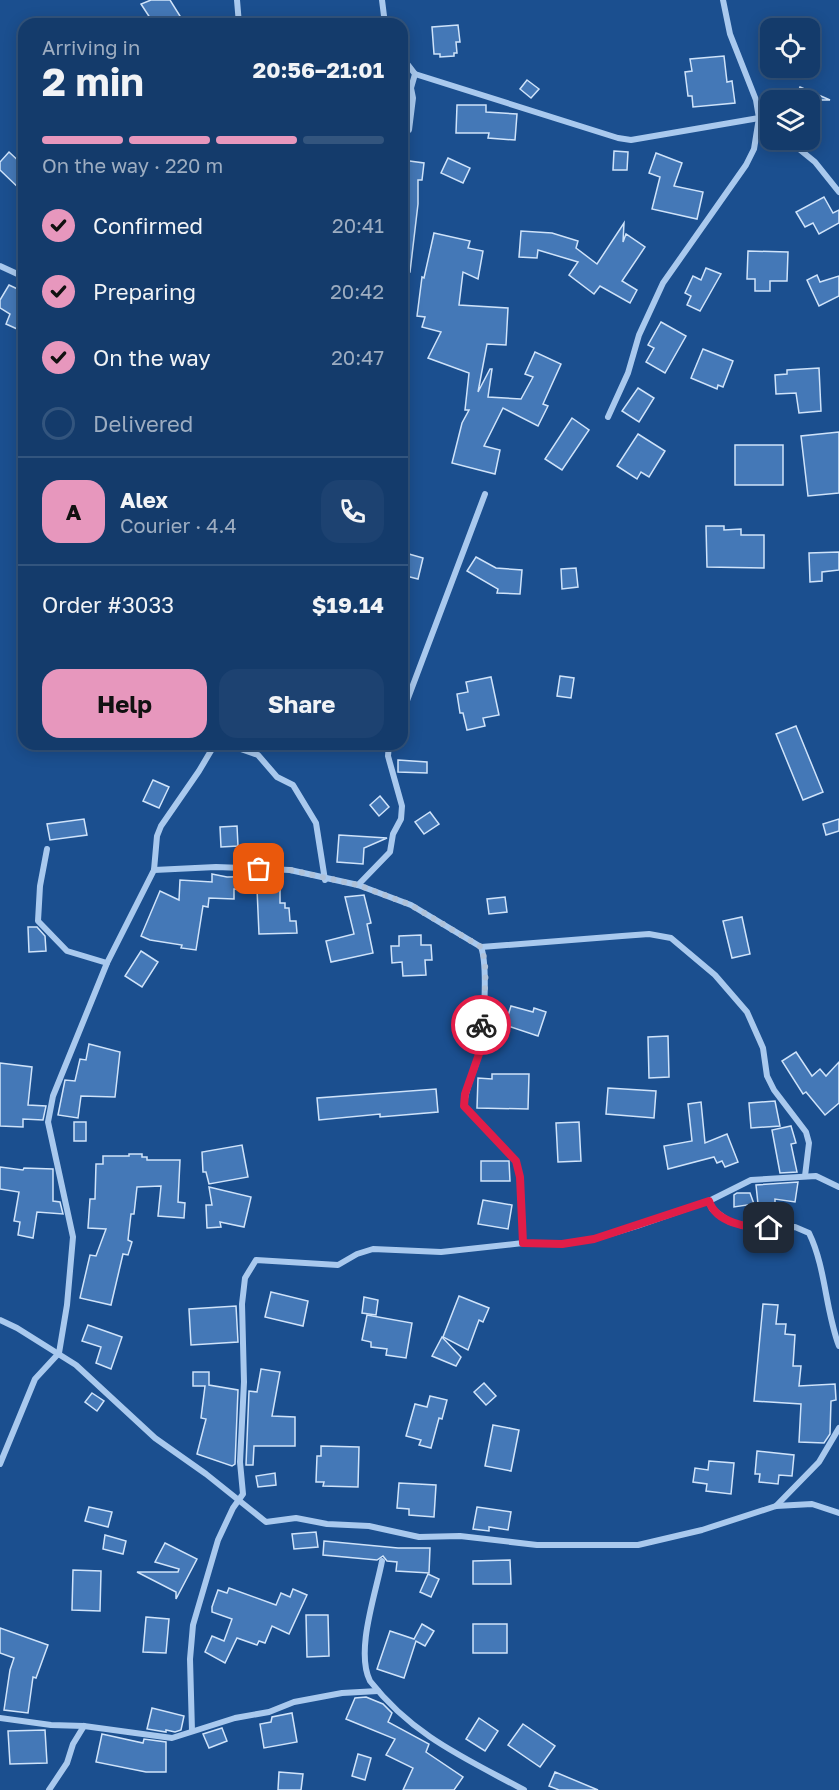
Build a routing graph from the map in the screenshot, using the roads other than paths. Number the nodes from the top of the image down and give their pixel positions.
1 (237, 0) edge
2 (382, 0) edge
3 (723, 0) edge
4 (238, 18) edge
5 (384, 18) edge
6 (408, 65) edge
7 (415, 74) junction
8 (759, 118) junction
9 (409, 130) dead end
10 (800, 150) edge
11 (839, 192) edge
12 (0, 266) edge
13 (18, 274) edge
14 (608, 417) dead end
15 (485, 494) dead end
16 (408, 698) edge
17 (211, 750) edge
18 (244, 750) edge
19 (388, 750) edge
20 (47, 849) dead end
21 (154, 870) junction
22 (325, 880) junction
23 (358, 885) junction
24 (481, 947) junction
25 (106, 963) junction
26 (805, 1176) junction
27 (839, 1187) edge
28 (709, 1201) junction
29 (523, 1243) junction
30 (0, 1320) edge
31 (839, 1346) edge
32 (59, 1353) junction
33 (839, 1428) edge
34 (0, 1464) edge
35 (239, 1501) junction
36 (777, 1506) junction
37 (839, 1513) edge
38 (382, 1561) dead end
39 (378, 1691) junction
40 (0, 1718) edge
41 (84, 1726) junction
42 (192, 1731) junction
43 (49, 1790) edge
44 (524, 1790) edge

1 - 4 street
2 - 5 street
3 - 8 street
6 - 7 street
7 - 8 street
7 - 9 street
8 - 14 street
10 - 11 street
12 - 13 street
15 - 16 street
17 - 21 street
18 - 22 street
19 - 23 street
20 - 25 street
21 - 22 street
21 - 25 street
22 - 23 street
23 - 24 street
24 - 26 street
24 - 29 street
25 - 32 street
26 - 27 street
26 - 28 street
28 - 29 street
28 - 31 street
29 - 35 street
30 - 32 street
32 - 34 street
32 - 35 street
33 - 36 street
35 - 36 street
35 - 42 street
36 - 37 street
38 - 39 street
39 - 42 street
39 - 44 street
40 - 41 street
41 - 42 street
41 - 43 street

